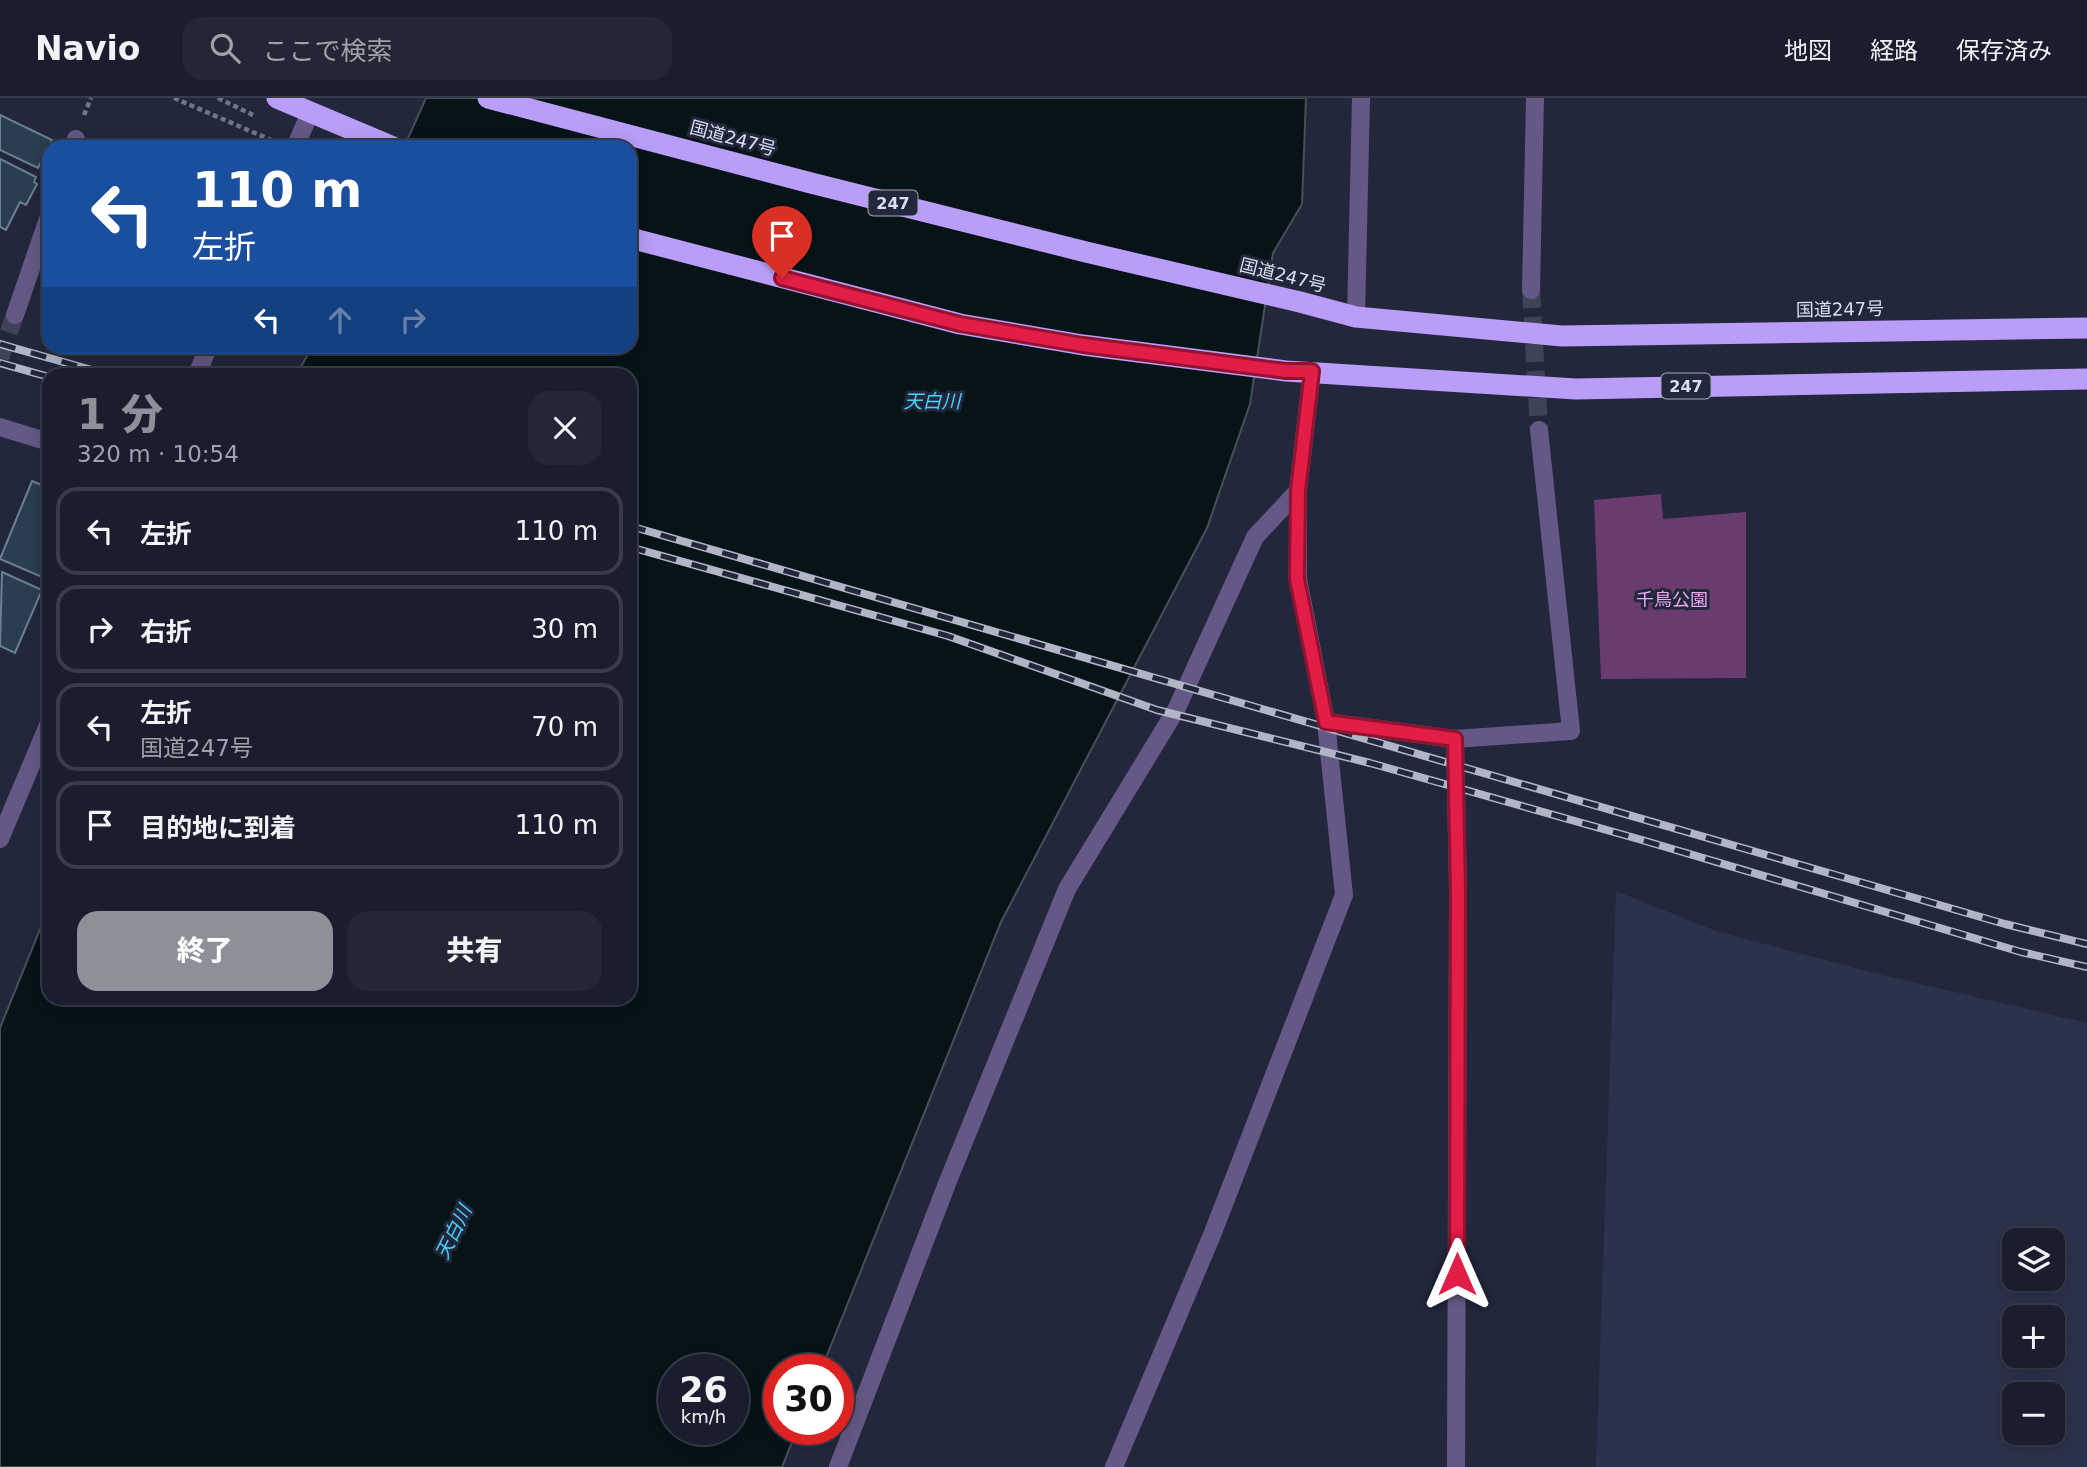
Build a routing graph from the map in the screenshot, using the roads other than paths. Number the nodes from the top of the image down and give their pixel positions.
1 (277, 98) edge
2 (488, 98) edge
3 (1361, 98) edge
4 (1535, 98) edge
5 (310, 114) junction
6 (298, 140) edge
7 (376, 140) edge
8 (42, 236) edge
9 (637, 240) edge
10 (1531, 290) tunnel mouth
11 (15, 315) tunnel mouth
12 (1356, 317) junction
13 (2087, 328) edge
14 (1312, 371) junction
15 (2087, 379) edge
16 (0, 427) edge
17 (1539, 430) tunnel mouth
18 (42, 440) edge
19 (1298, 491) junction
20 (1326, 722) junction
21 (1455, 739) junction
22 (42, 740) edge
23 (0, 839) edge
24 (838, 1467) edge
25 (1114, 1467) edge
26 (1456, 1467) edge

1 - 5 highway
2 - 12 highway, 国道247号 / 247
3 - 12 street
4 - 10 street
5 - 6 street
5 - 7 highway
8 - 11 street
9 - 14 highway, 247
12 - 13 highway, 国道247号 / 247
14 - 15 highway, 247
14 - 19 street
16 - 18 street
17 - 21 street
19 - 20 street
19 - 24 street
20 - 21 street
20 - 25 street
21 - 26 street
22 - 23 street

